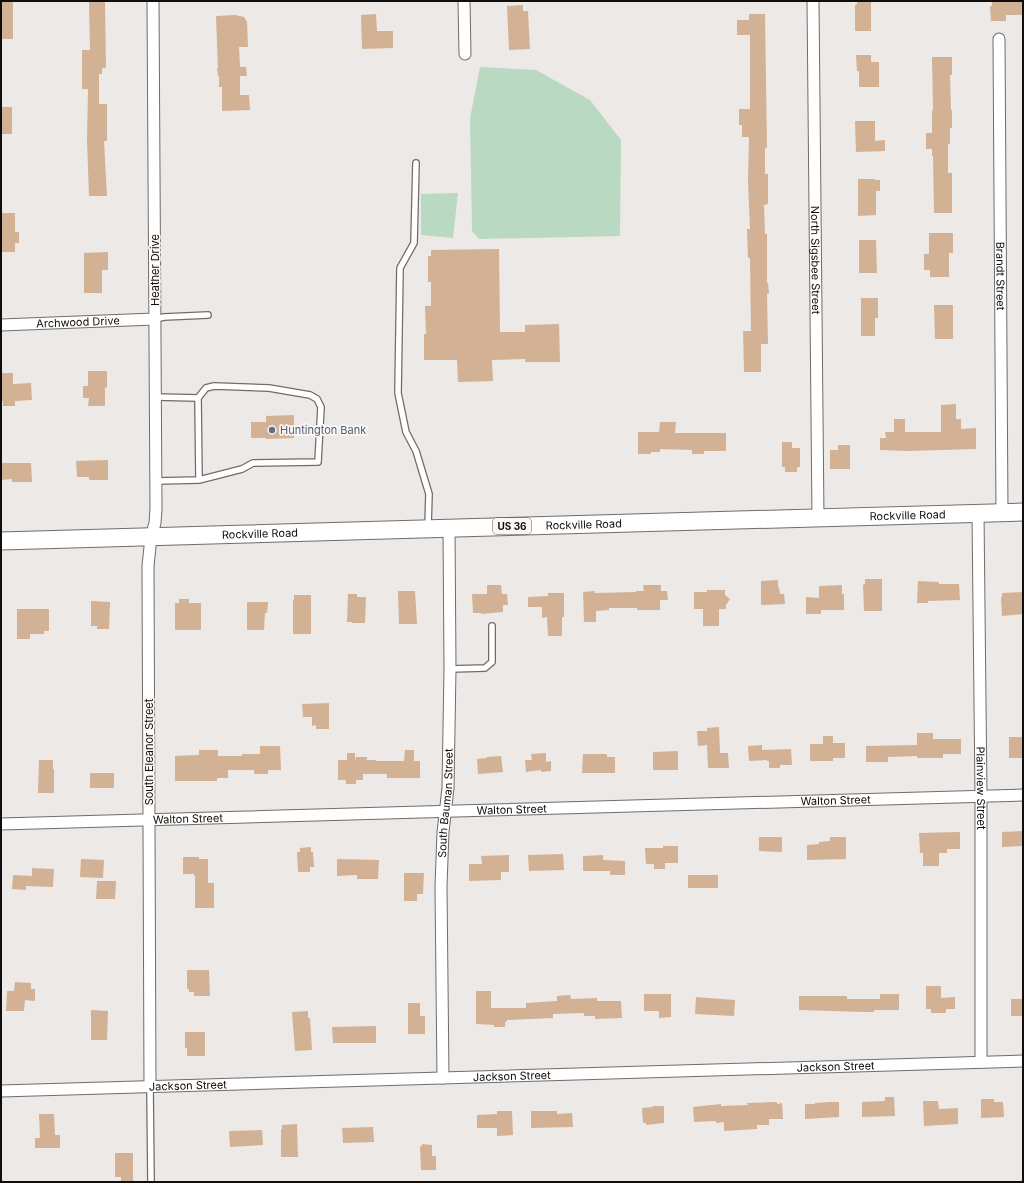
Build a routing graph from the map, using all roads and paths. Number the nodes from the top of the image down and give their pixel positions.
1 (153, 1) edge
2 (464, 1) edge
3 (813, 1) edge
4 (999, 39) dead end
5 (465, 54) dead end
6 (416, 163) dead end
7 (208, 315) dead end
8 (155, 319) junction
9 (1, 325) edge
10 (156, 397) junction
11 (198, 398) junction
12 (199, 480) junction
13 (156, 481) junction
14 (1002, 512) junction
15 (1023, 512) edge
16 (978, 513) junction
17 (818, 518) junction
18 (428, 528) junction
19 (449, 528) junction
20 (151, 538) junction
21 (1, 542) edge
22 (492, 626) dead end
23 (450, 669) junction
24 (1023, 795) edge
25 (982, 796) junction
26 (446, 811) junction
27 (149, 821) junction
28 (1, 824) edge
29 (1023, 1061) edge
30 (982, 1062) junction
31 (443, 1078) junction
32 (150, 1087) junction
33 (1, 1091) edge
34 (151, 1182) edge

1 - 8 street, Heather Drive
2 - 5 street
3 - 17 street, North Sigsbee Street
4 - 14 street, Brandt Street
6 - 18 lane
7 - 8 lane
8 - 9 street, Archwood Drive
8 - 10 street, Heather Drive
10 - 11 lane
10 - 13 street, Heather Drive
11 - 12 lane
11 - 12 lane
12 - 13 lane
13 - 20 street, Heather Drive
14 - 15 main road, Rockville Road / US 36
14 - 16 main road, Rockville Road / US 36
16 - 17 main road, Rockville Road / US 36
16 - 25 street, Plainview Street
17 - 19 main road, Rockville Road / US 36
18 - 19 main road, Rockville Road / US 36
18 - 20 main road, Rockville Road / US 36
19 - 23 street, South Bauman Street
20 - 21 main road, Rockville Road / US 36
20 - 27 street, South Eleanor Street
22 - 23 lane
23 - 26 street, South Bauman Street
24 - 25 street, Walton Street
25 - 26 street, Walton Street
25 - 30 street, Plainview Street
26 - 27 street, Walton Street
26 - 31 street, South Bauman Street
27 - 28 street, Walton Street
27 - 32 street, South Eleanor Street
29 - 30 street, Jackson Street
30 - 31 street, Jackson Street
31 - 32 street, Jackson Street
32 - 33 street, Jackson Street
32 - 34 lane

